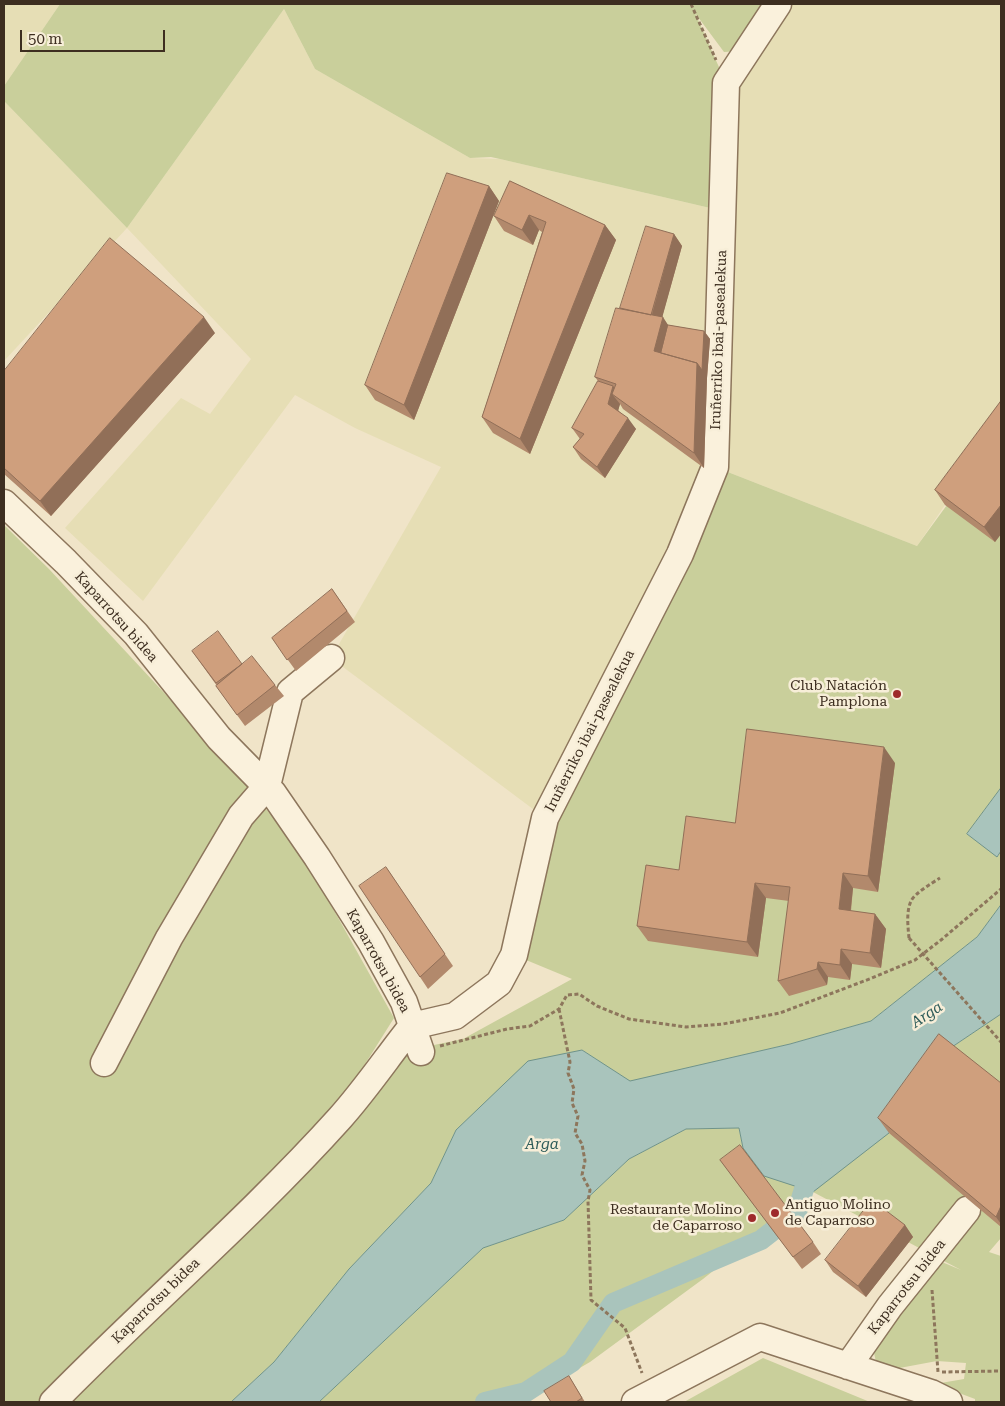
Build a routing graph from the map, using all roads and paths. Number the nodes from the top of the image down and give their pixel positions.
1 (691, 4) edge
2 (778, 4) edge
3 (726, 83) junction
4 (4, 503) edge
5 (331, 658) dead end
6 (266, 786) junction
7 (940, 878) dead end
8 (1001, 889) edge
9 (559, 1009) junction
10 (412, 1026) junction
11 (1001, 1042) edge
12 (421, 1052) joint
13 (104, 1063) dead end
14 (967, 1210) edge
15 (930, 1257) junction
16 (848, 1366) junction
17 (1001, 1371) edge
18 (938, 1372) dead end
19 (994, 1372) dead end
20 (642, 1398) edge
21 (53, 1402) edge
22 (949, 1402) edge

1 - 3 path
2 - 3 street
3 - 10 street, Iruñerriko ibai-pasealekua
4 - 6 street, Kaparrotsu bidea
5 - 6 street
6 - 10 street, Kaparrotsu bidea
6 - 13 street
7 - 11 path, bridge
8 - 9 path
9 - 12 path
9 - 20 path
10 - 12 street
10 - 21 street, Kaparrotsu bidea
14 - 15 street, Kaparrotsu bidea
15 - 16 street, Kaparrotsu bidea
15 - 18 path
16 - 20 street
16 - 22 street
17 - 19 path

